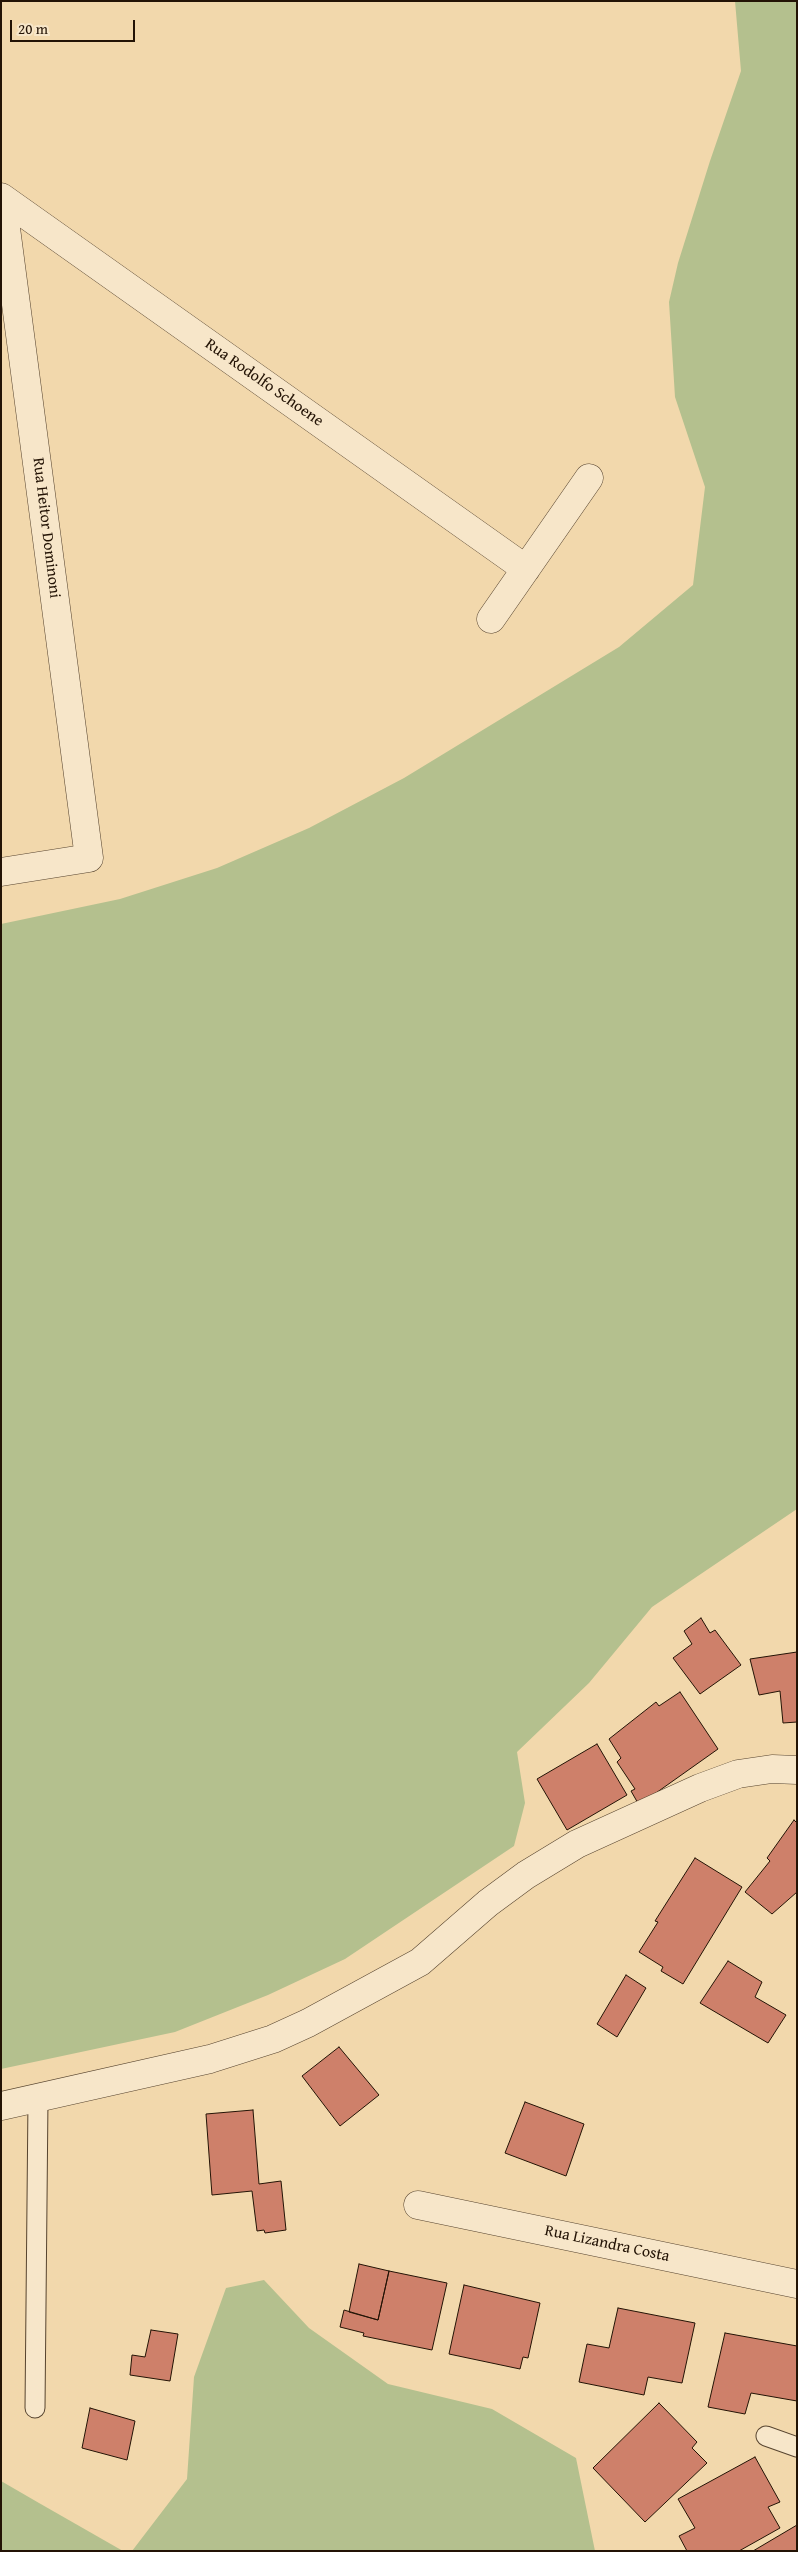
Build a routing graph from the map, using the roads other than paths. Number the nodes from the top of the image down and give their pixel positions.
1 (2, 197) edge
2 (590, 478) dead end
3 (526, 569) junction
4 (490, 619) dead end
5 (1, 872) edge
6 (797, 1770) edge
7 (38, 2099) junction
8 (1, 2106) edge
9 (418, 2205) dead end
10 (797, 2284) edge
11 (35, 2408) dead end
12 (766, 2436) dead end
13 (797, 2447) edge

1 - 3 street, Rua Rodolfo Schoene
1 - 5 street, Rua Heitor Dominoni
2 - 3 street
3 - 4 street
6 - 7 street
7 - 8 street
7 - 11 lane
9 - 10 street, Rua Lizandra Costa
12 - 13 lane

